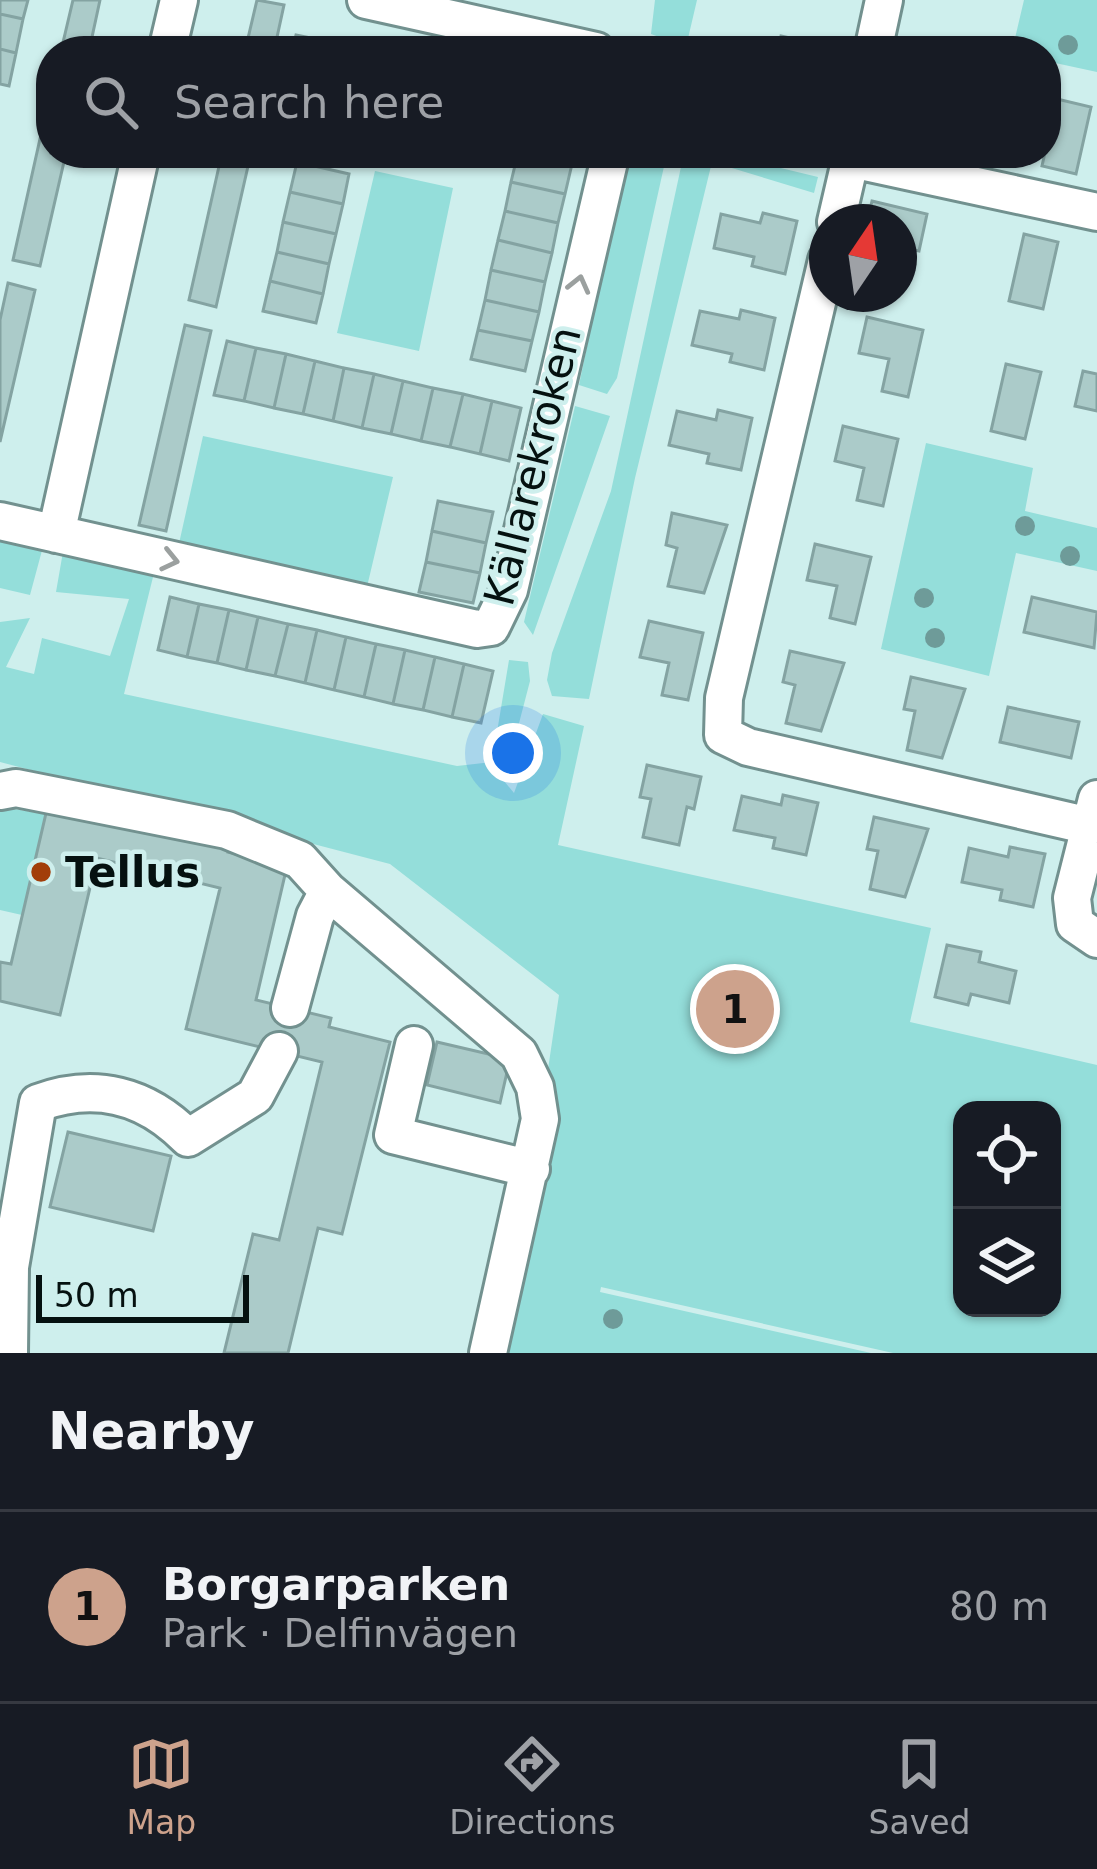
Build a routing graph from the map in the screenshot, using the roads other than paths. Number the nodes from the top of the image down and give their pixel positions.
1 (179, 0) edge
2 (366, 0) edge
3 (884, 0) edge
4 (171, 36) edge
5 (528, 36) edge
6 (876, 36) edge
7 (138, 168) edge
8 (607, 168) edge
9 (848, 168) edge
10 (904, 168) edge
11 (840, 204) edge
12 (1097, 212) edge
13 (815, 312) edge
14 (0, 520) edge
15 (56, 533) junction
16 (0, 791) edge
17 (1094, 812) edge
18 (328, 890) junction
19 (1086, 932) edge
20 (290, 1007) dead end
21 (414, 1045) dead end
22 (279, 1052) dead end
23 (531, 1169) junction
24 (9, 1353) edge
25 (488, 1353) edge

1 - 4 street
2 - 5 street
3 - 6 street
7 - 15 street
15 -> 8 street, Källarekroken
9 - 11 street
10 - 12 street
13 - 17 street
14 - 15 street
16 - 18 street
17 - 19 street
18 - 20 street
18 - 23 street
21 - 23 street
22 - 24 street
23 - 25 street

